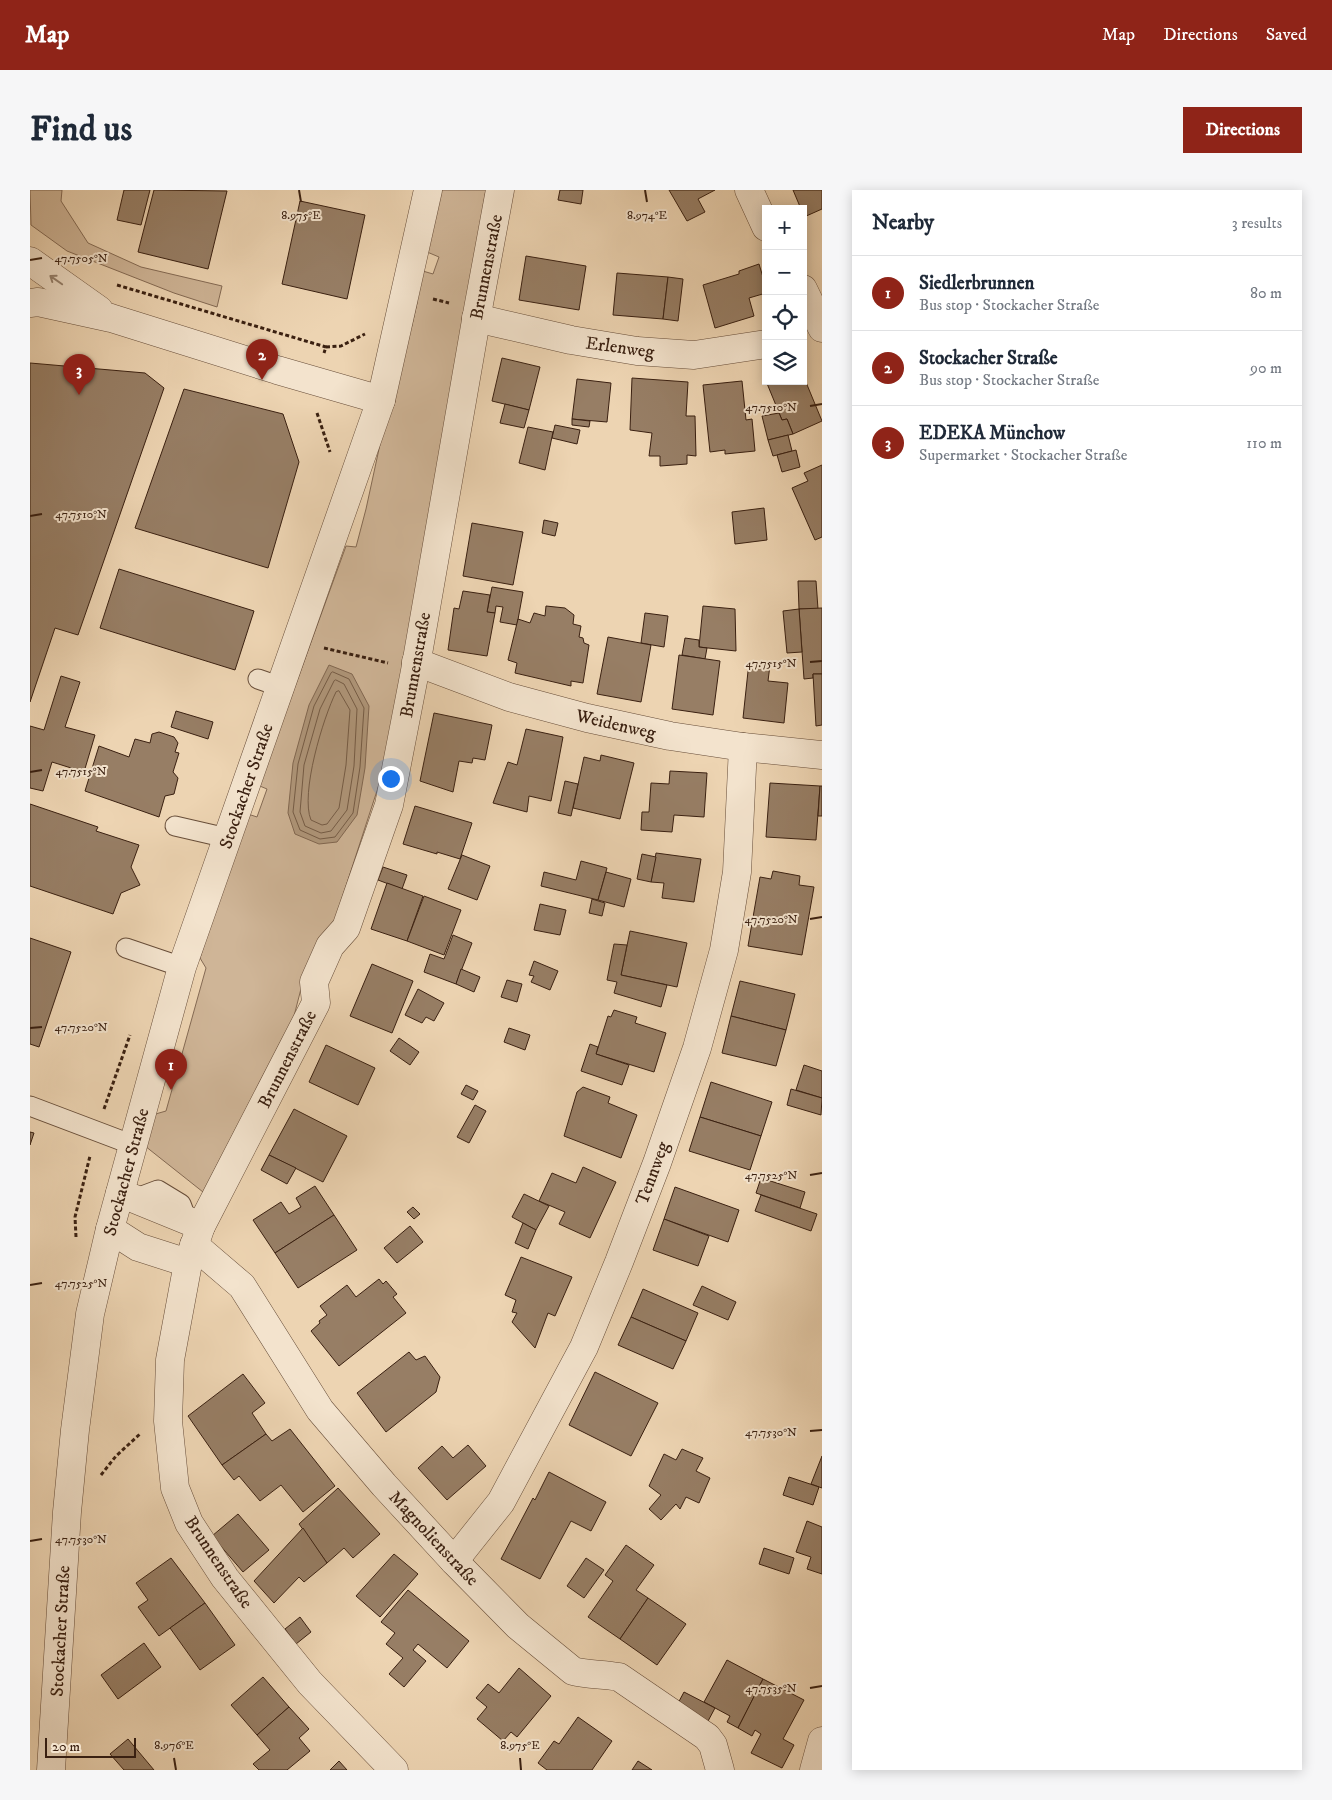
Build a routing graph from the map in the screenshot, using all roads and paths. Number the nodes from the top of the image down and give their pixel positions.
1 (428, 190) edge
2 (500, 190) edge
3 (749, 190) edge
4 (762, 219) edge
5 (30, 261) edge
6 (115, 284) dead end
7 (406, 293) junction
8 (805, 295) edge
9 (30, 303) edge
10 (477, 314) junction
11 (111, 318) junction
12 (815, 328) edge
13 (762, 345) edge
14 (317, 381) junction
15 (381, 400) junction
16 (296, 642) junction
17 (416, 667) junction
18 (743, 747) junction
19 (822, 755) edge
20 (175, 826) dead end
21 (227, 838) junction
22 (126, 948) dead end
23 (182, 967) junction
24 (30, 1106) edge
25 (133, 1144) junction
26 (127, 1196) junction
27 (110, 1229) junction
28 (193, 1238) junction
29 (168, 1421) junction
30 (98, 1479) dead end
31 (454, 1561) junction
32 (822, 1741) edge
33 (51, 1770) edge
34 (394, 1770) edge
35 (720, 1770) edge
36 (814, 1770) edge

1 - 7 street, Stockacher Straße
2 - 10 street, Brunnenstraße
3 - 4 street
11 -> 5 street
6 - 14 path
7 - 10 path
7 - 15 street, Stockacher Straße
8 - 12 street
9 - 11 street
10 - 13 street, Erlenweg
10 - 17 street, Brunnenstraße
11 - 14 street
14 - 15 street
15 - 16 street, Stockacher Straße
16 - 17 path
16 - 21 street, Stockacher Straße
17 - 18 street, Weidenweg
17 - 28 street, Brunnenstraße
18 - 19 street, Weidenweg
18 - 31 street, Tennweg
20 - 21 lane
21 - 23 street, Stockacher Straße
22 - 23 lane
23 - 25 street, Stockacher Straße
24 - 25 lane
25 - 26 street, Stockacher Straße
26 - 27 street, Stockacher Straße
26 - 28 street
27 - 28 street
27 - 33 street, Stockacher Straße
28 - 29 street, Brunnenstraße
28 - 31 street, Magnolienstraße
29 - 30 path
29 - 34 street, Brunnenstraße
31 - 35 street, Magnolienstraße
32 - 36 street

